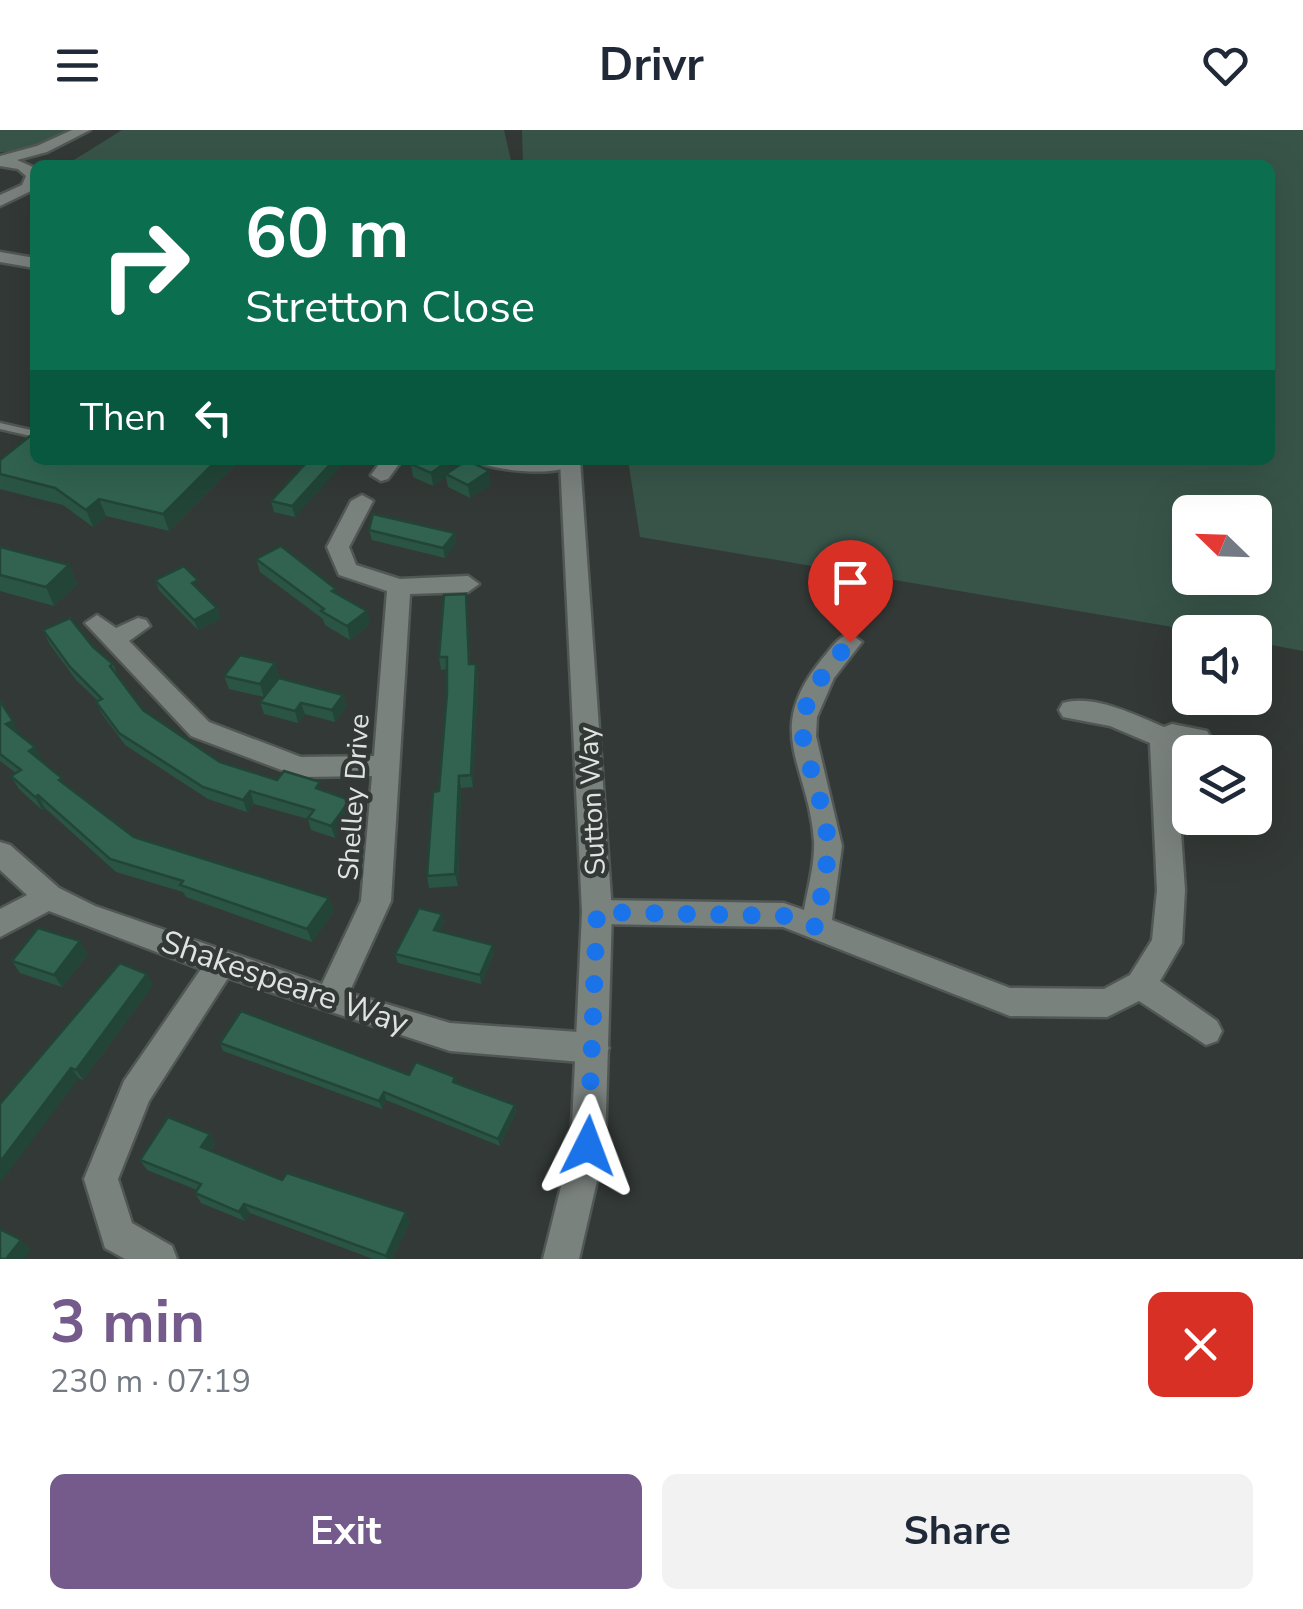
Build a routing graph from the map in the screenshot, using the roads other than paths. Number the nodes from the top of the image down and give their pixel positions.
1 (83, 130) edge
2 (102, 130) edge
3 (51, 160) edge
4 (0, 161) edge
5 (30, 167) edge
6 (30, 195) edge
7 (0, 203) edge
8 (0, 257) edge
9 (30, 262) edge
10 (0, 426) edge
11 (30, 432) edge
12 (30, 437) edge
13 (11, 454) edge
14 (570, 465) edge
15 (362, 501) dead end
16 (468, 584) dead end
17 (400, 587) junction
18 (116, 629) dead end
19 (835, 647) dead end
20 (1072, 710) dead end
21 (386, 766) junction
22 (0, 853) edge
23 (49, 897) junction
24 (597, 912) junction
25 (0, 924) edge
26 (816, 927) junction
27 (222, 962) junction
28 (1141, 985) junction
29 (330, 1000) junction
30 (1206, 1031) dead end
31 (592, 1048) junction
32 (159, 1259) edge
33 (561, 1259) edge

1 - 4 street
2 - 3 street
4 - 5 street
6 - 7 street
8 - 9 street
10 - 11 lane
12 - 13 street
14 - 24 street, Sutton Way
15 - 17 street
16 - 17 street
17 - 21 street, Shelley Drive
18 - 21 street
19 - 26 street
20 - 28 street
21 - 29 street, Shelley Drive
22 - 23 street, Shakespeare Way
23 - 25 street
23 - 27 street, Shakespeare Way
24 - 26 street
24 - 31 street, Sutton Way
26 - 28 street
27 - 29 street, Shakespeare Way
27 - 32 street
28 - 30 street
29 - 31 street, Shakespeare Way
31 - 33 street, Sutton Way

